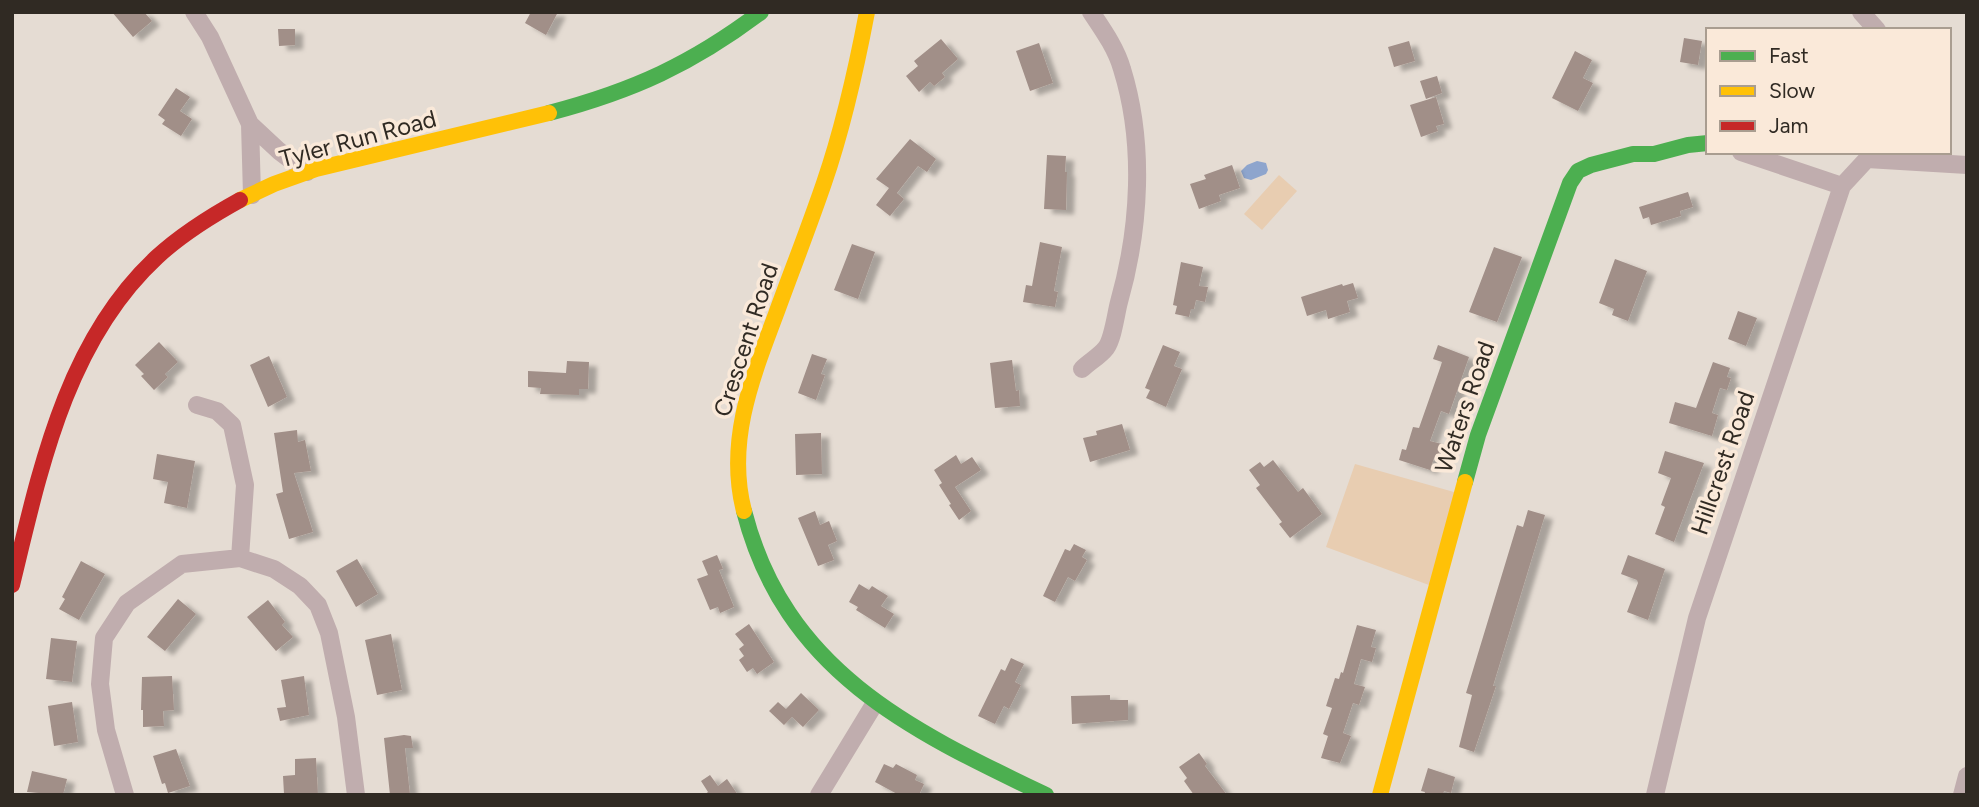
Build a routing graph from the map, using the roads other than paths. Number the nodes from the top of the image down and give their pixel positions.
1 (194, 12) edge
2 (761, 12) edge
3 (867, 12) edge
4 (1091, 12) edge
5 (1861, 12) edge
6 (1875, 28) edge
7 (250, 124) junction
8 (1706, 143) edge
9 (1747, 154) edge
10 (1868, 156) edge
11 (1967, 165) edge
12 (307, 172) junction
13 (1842, 186) junction
14 (252, 195) junction
15 (1082, 369) dead end
16 (197, 405) dead end
17 (240, 558) junction
18 (12, 585) edge
19 (875, 703) junction
20 (1967, 776) edge
21 (125, 795) edge
22 (356, 795) edge
23 (819, 795) edge
24 (1046, 795) edge
25 (1380, 795) edge
26 (1655, 795) edge
27 (1962, 795) edge

1 - 7 street
2 - 12 street, Tyler Run Road
3 - 19 street, Crescent Road
4 - 15 street
5 - 6 street
7 - 12 street
7 - 14 street
8 - 25 street, Waters Road
9 - 13 street
10 - 11 street
10 - 13 street, Hillcrest Road
12 - 14 street, Tyler Run Road
13 - 26 street, Hillcrest Road
14 - 18 street, Tyler Run Road
16 - 17 street
17 - 21 street
17 - 22 street
19 - 23 street
19 - 24 street, Crescent Road
20 - 27 street

